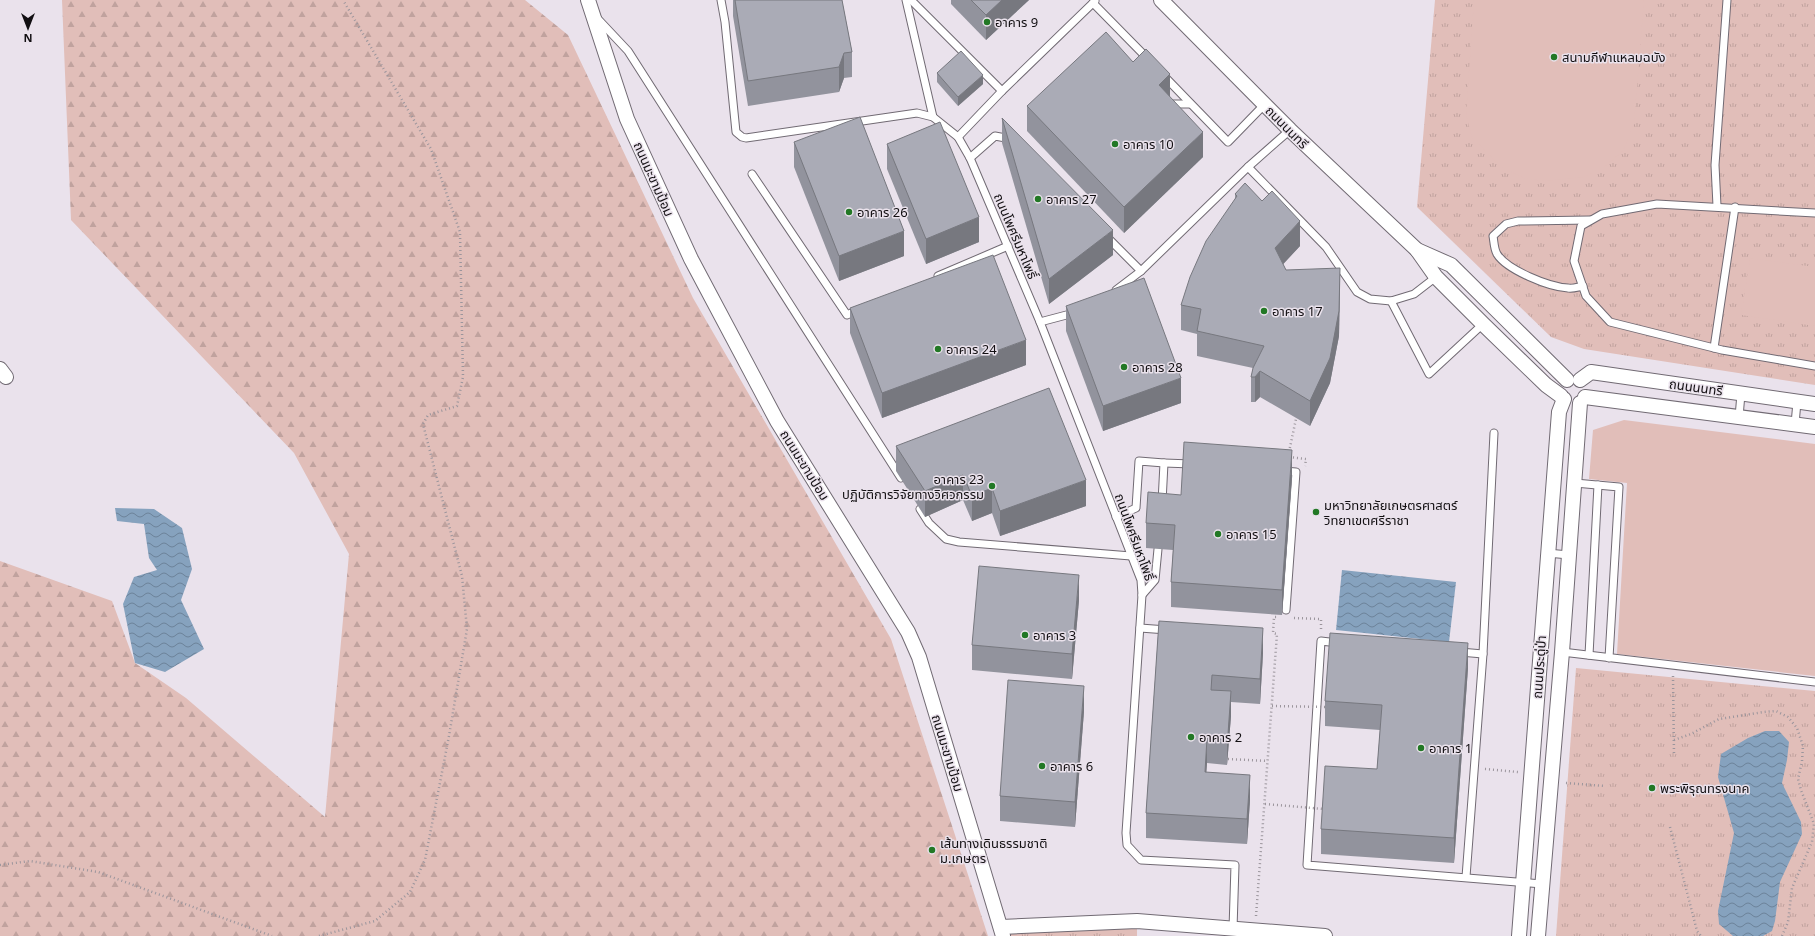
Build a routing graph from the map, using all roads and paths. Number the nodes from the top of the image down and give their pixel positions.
1 (343, 0) edge
2 (721, 0) edge
3 (906, 0) edge
4 (911, 0) edge
5 (1161, 0) edge
6 (1727, 0) edge
7 (1095, 2) edge
8 (591, 4) edge
9 (1144, 55) junction
10 (1143, 63) edge
11 (1002, 90) junction
12 (1165, 104) edge
13 (1190, 104) junction
14 (1265, 104) junction
15 (933, 117) junction
16 (1290, 130) junction
17 (958, 137) junction
18 (1019, 145) edge
19 (970, 158) junction
20 (1248, 167) junction
21 (752, 174) dead end
22 (1716, 206) junction
23 (1734, 207) junction
24 (1815, 213) edge
25 (1592, 220) junction
26 (1104, 233) edge
27 (1008, 246) junction
28 (1417, 250) junction
29 (1141, 271) junction
30 (1436, 276) junction
31 (933, 278) edge
32 (1583, 286) junction
33 (1112, 294) edge
34 (1391, 301) junction
35 (868, 306) edge
36 (1081, 310) edge
37 (1040, 322) junction
38 (1483, 324) junction
39 (1714, 348) junction
40 (1815, 366) edge
41 (1574, 380) junction
42 (1742, 394) junction
43 (1562, 398) junction
44 (1583, 400) junction
45 (1797, 402) junction
46 (1815, 404) edge
47 (1739, 417) junction
48 (1795, 424) junction
49 (1815, 427) edge
50 (1494, 433) dead end
51 (1164, 462) junction
52 (1203, 465) edge
53 (1273, 470) edge
54 (1574, 483) junction
55 (904, 484) dead end
56 (1598, 485) junction
57 (917, 504) dead end
58 (1161, 510) edge
59 (1116, 516) junction
60 (1158, 549) dead end
61 (1547, 554) junction
62 (1569, 555) junction
63 (1131, 556) junction
64 (1142, 595) junction
65 (1286, 610) dead end
66 (1274, 617) dead end
67 (1294, 618) dead end
68 (1140, 628) junction
69 (1178, 631) edge
70 (1321, 642) junction
71 (1344, 643) edge
72 (1452, 652) edge
73 (1562, 652) junction
74 (1483, 654) junction
75 (1589, 655) junction
76 (1610, 658) junction
77 (1673, 665) junction
78 (1815, 682) edge
79 (1272, 706) junction
80 (1326, 707) edge
81 (1674, 740) junction
82 (1674, 756) dead end
83 (1228, 759) edge
84 (1268, 761) junction
85 (1475, 768) junction
86 (1516, 771) dead end
87 (1265, 804) junction
88 (1324, 809) edge
89 (1670, 827) dead end
90 (0, 865) edge
91 (1466, 877) junction
92 (1522, 882) junction
93 (1542, 884) junction
94 (1256, 916) dead end
95 (1232, 929) junction
96 (1002, 931) edge
97 (272, 936) edge
98 (320, 936) edge
99 (1325, 936) edge
100 (1519, 936) edge
101 (1538, 936) edge
102 (1701, 936) edge
103 (1782, 936) edge

1 - 98 path
2 - 15 lane
3 - 15 lane
4 - 11 lane
5 - 14 street, ถนนนนทรี
6 - 22 lane
7 - 9 lane
7 - 11 lane
8 - 55 lane
8 - 96 street, ถนนมะขามป้อม
9 - 10 lane
9 - 13 lane
11 - 17 lane
12 - 13 lane
13 - 14 lane
14 - 16 street, ถนนนนทรี
15 - 17 lane
16 - 20 lane
16 - 28 street, ถนนนนทรี
17 - 19 lane, ถนนโพศรีมหาโพธิ์
18 - 19 lane
19 - 27 lane, ถนนโพศรีมหาโพธิ์
20 - 29 lane
20 - 34 lane
21 - 35 lane
22 - 23 lane
22 - 25 lane
23 - 24 lane
23 - 39 lane
25 - 32 lane
25 - 32 lane
26 - 29 lane
27 - 31 lane
27 - 37 lane, ถนนโพศรีมหาโพธิ์
28 - 30 street, ถนนนนทรี
28 - 41 street, ถนนนนทรี
29 - 33 lane
30 - 34 lane
30 - 38 street, ถนนนนทรี
32 - 39 lane
34 - 38 lane
36 - 37 lane
37 - 59 lane, ถนนโพศรีมหาโพธิ์
38 - 43 street, ถนนนนทรี
39 - 40 lane
41 - 42 street, ถนนนนทรี
41 - 43 street
41 - 44 street
42 - 45 street, ถนนนนทรี
42 - 47 lane
43 - 44 street
43 - 61 street, ถนนประดู่ป่า
44 - 47 street, ถนนนนทรี
44 - 54 street, ถนนประดู่ป่า
45 - 46 street, ถนนนนทรี
45 - 48 lane
47 - 48 street, ถนนนนทรี
48 - 49 street, ถนนนนทรี
50 - 74 lane
51 - 52 lane
51 - 58 lane
51 - 59 lane
53 - 65 lane
54 - 56 lane
54 - 62 street, ถนนประดู่ป่า
56 - 75 lane
56 - 76 lane
57 - 63 lane
59 - 63 lane, ถนนโพศรีมหาโพธิ์
60 - 64 lane
61 - 62 lane
61 - 92 street, ถนนประดู่ป่า
62 - 73 street, ถนนประดู่ป่า
63 - 64 lane, ถนนโพศรีมหาโพธิ์
64 - 68 lane, ถนนโพศรีมหาโพธิ์
66 - 79 path
67 - 70 path
68 - 69 lane
68 - 95 lane, ถนนโพศรีมหาโพธิ์
70 - 71 lane
70 - 91 lane
72 - 74 lane
73 - 75 lane
73 - 93 street, ถนนประดู่ป่า
74 - 85 lane
75 - 76 lane
76 - 77 lane
77 - 78 lane
77 - 81 path
79 - 80 path, bridge
79 - 84 path
81 - 82 path
81 - 103 path
83 - 84 path
84 - 87 path
85 - 86 path
85 - 91 lane
87 - 88 path, bridge
87 - 94 path
89 - 102 path
90 - 97 path
91 - 92 lane
92 - 93 lane
92 - 100 street, ถนนประดู่ป่า
93 - 101 street, ถนนประดู่ป่า
95 - 96 street
95 - 99 street

